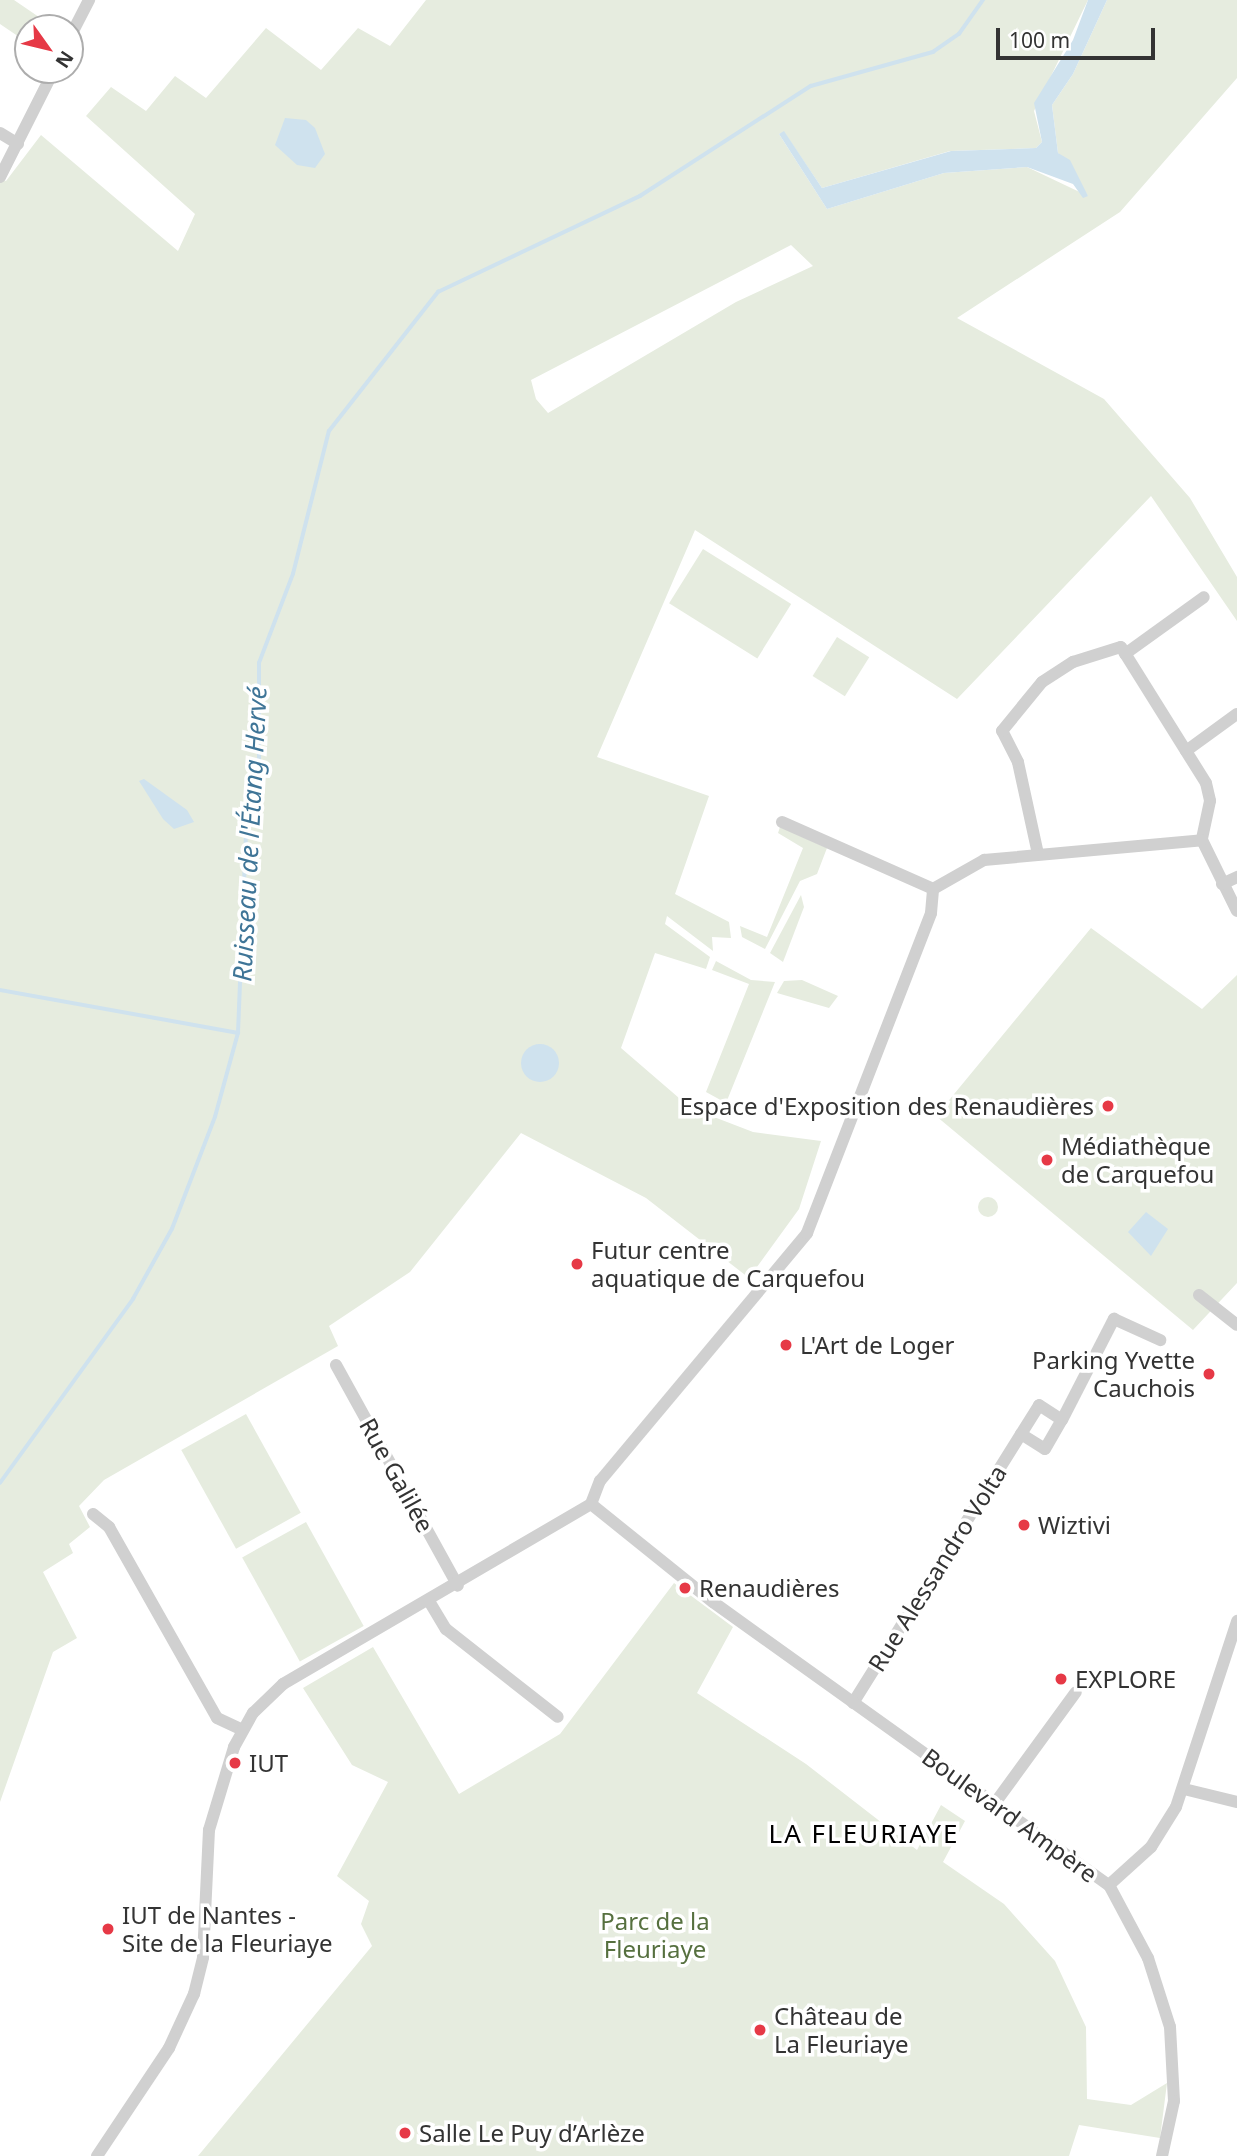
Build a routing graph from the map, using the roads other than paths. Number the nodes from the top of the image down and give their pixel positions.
1 (47, 84) edge
2 (0, 133) edge
3 (18, 145) junction
4 (0, 177) edge
5 (1204, 597) dead end
6 (1125, 654) junction
7 (1237, 714) edge
8 (1185, 751) junction
9 (782, 822) dead end
10 (1202, 840) junction
11 (1038, 854) junction
12 (1237, 877) edge
13 (1222, 884) junction
14 (933, 888) junction
15 (1237, 911) edge
16 (1199, 1295) dead end
17 (1237, 1325) edge
18 (1160, 1340) dead end
19 (336, 1365) dead end
20 (1062, 1420) junction
21 (1021, 1434) junction
22 (591, 1504) junction
23 (93, 1514) dead end
24 (458, 1586) junction
25 (429, 1601) junction
26 (1237, 1621) edge
27 (1076, 1692) dead end
28 (853, 1703) junction
29 (558, 1717) dead end
30 (241, 1729) junction
31 (1184, 1789) junction
32 (1237, 1802) edge
33 (995, 1803) junction
34 (1109, 1885) junction
35 (97, 2156) edge
36 (1162, 2156) edge

1 - 3 street
2 - 3 street
3 - 4 street
5 - 6 street
6 - 8 street
6 - 11 street
7 - 8 street
8 - 10 street
9 - 14 street
10 - 11 street
10 - 13 street
11 - 14 street
12 - 13 street
13 - 15 street
14 - 22 street
16 - 17 street
18 - 20 street
19 - 24 street, Rue Galilée
20 - 21 street, Rue Alessandro Volta
20 - 21 street
21 - 28 street, Rue Alessandro Volta
22 - 24 street
22 - 28 street, Boulevard Ampère
23 - 30 street
24 - 25 street
25 - 29 street
25 - 30 street
26 - 31 street
27 - 33 street
28 - 33 street, Boulevard Ampère
30 - 35 street
31 - 32 street
31 - 34 street
33 - 34 street, Boulevard Ampère
34 - 36 street, Boulevard Ampère

